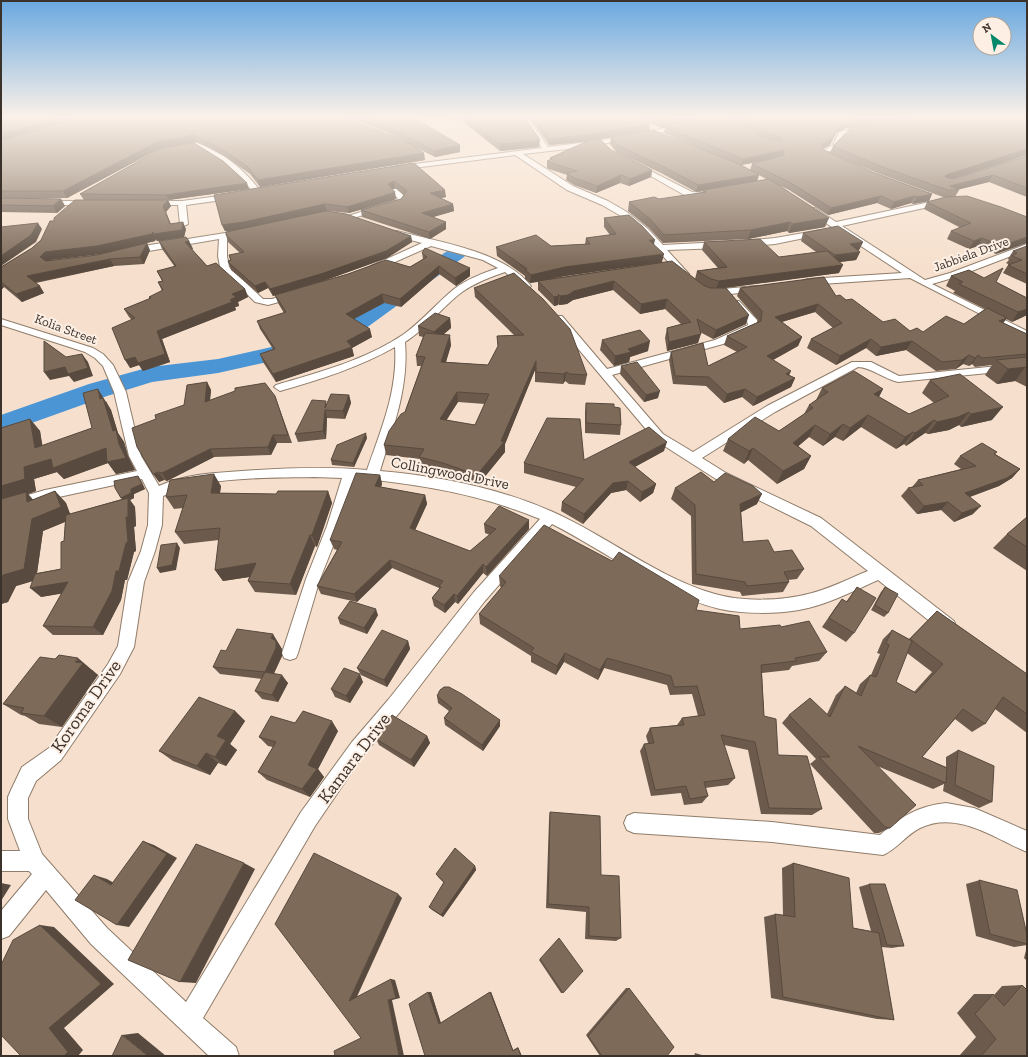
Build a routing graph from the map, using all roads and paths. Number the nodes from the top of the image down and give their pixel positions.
1 (232, 167) edge
2 (402, 167) edge
3 (538, 167) edge
4 (639, 167) edge
5 (392, 169) edge
6 (394, 191) edge
7 (718, 194) edge
8 (82, 196) edge
9 (931, 197) edge
10 (34, 203) edge
11 (72, 203) junction
12 (96, 203) edge
13 (182, 203) junction
14 (145, 204) edge
15 (802, 204) edge
16 (65, 213) edge
17 (337, 214) edge
18 (349, 217) junction
19 (363, 222) edge
20 (184, 224) edge
21 (837, 226) junction
22 (385, 229) edge
23 (255, 230) edge
24 (223, 236) junction
25 (430, 243) junction
26 (1027, 247) edge
27 (660, 248) junction
28 (121, 254) edge
29 (675, 265) junction
30 (661, 267) edge
31 (506, 268) junction
32 (368, 270) edge
33 (910, 275) junction
34 (690, 282) edge
35 (924, 283) junction
36 (794, 284) edge
37 (764, 288) edge
38 (532, 289) edge
39 (702, 291) edge
40 (304, 292) edge
41 (726, 292) junction
42 (552, 311) edge
43 (1, 322) edge
44 (1027, 335) edge
45 (400, 341) junction
46 (1027, 366) edge
47 (605, 373) junction
48 (280, 387) dead end
49 (692, 459) junction
50 (350, 473) junction
51 (145, 474) junction
52 (372, 476) junction
53 (156, 494) junction
54 (1, 508) edge
55 (550, 517) junction
56 (881, 572) junction
57 (960, 634) edge
58 (290, 653) dead end
59 (634, 823) dead end
60 (1027, 842) edge
61 (1, 861) edge
62 (40, 868) junction
63 (1, 928) edge
64 (188, 1021) junction
65 (227, 1056) edge

1 - 13 street
2 - 5 street
3 - 27 street
4 - 7 street
6 - 18 street
8 - 11 street
9 - 21 street
10 - 11 street
11 - 12 street
11 - 16 street
13 - 14 street
13 - 20 street
15 - 21 street
17 - 18 street
18 - 19 street
21 - 27 street
21 - 33 street
22 - 25 street
23 - 24 street
24 - 28 street
24 - 40 street
25 - 31 street
25 - 32 street
26 - 35 street, Jabbiela Drive
27 - 29 street
29 - 30 street
29 - 34 street
31 - 38 street
31 - 45 street
33 - 35 street
33 - 36 street
35 - 44 street
37 - 41 street
39 - 41 street
41 - 47 street
42 - 47 street
43 - 51 street, Kolia Street
45 - 48 street
45 - 52 street
46 - 49 street
47 - 49 street
49 - 56 street
50 - 52 street, Collingwood Drive
50 - 53 street, Collingwood Drive
50 - 58 street
51 - 53 street
51 - 54 street
52 - 55 street, Collingwood Drive
53 - 62 street, Koroma Drive
55 - 56 street, Collingwood Drive
55 - 64 street, Kamara Drive
56 - 57 street
59 - 60 street
61 - 62 street
62 - 63 street
62 - 64 street, Koroma Drive
64 - 65 street, Koroma Drive

